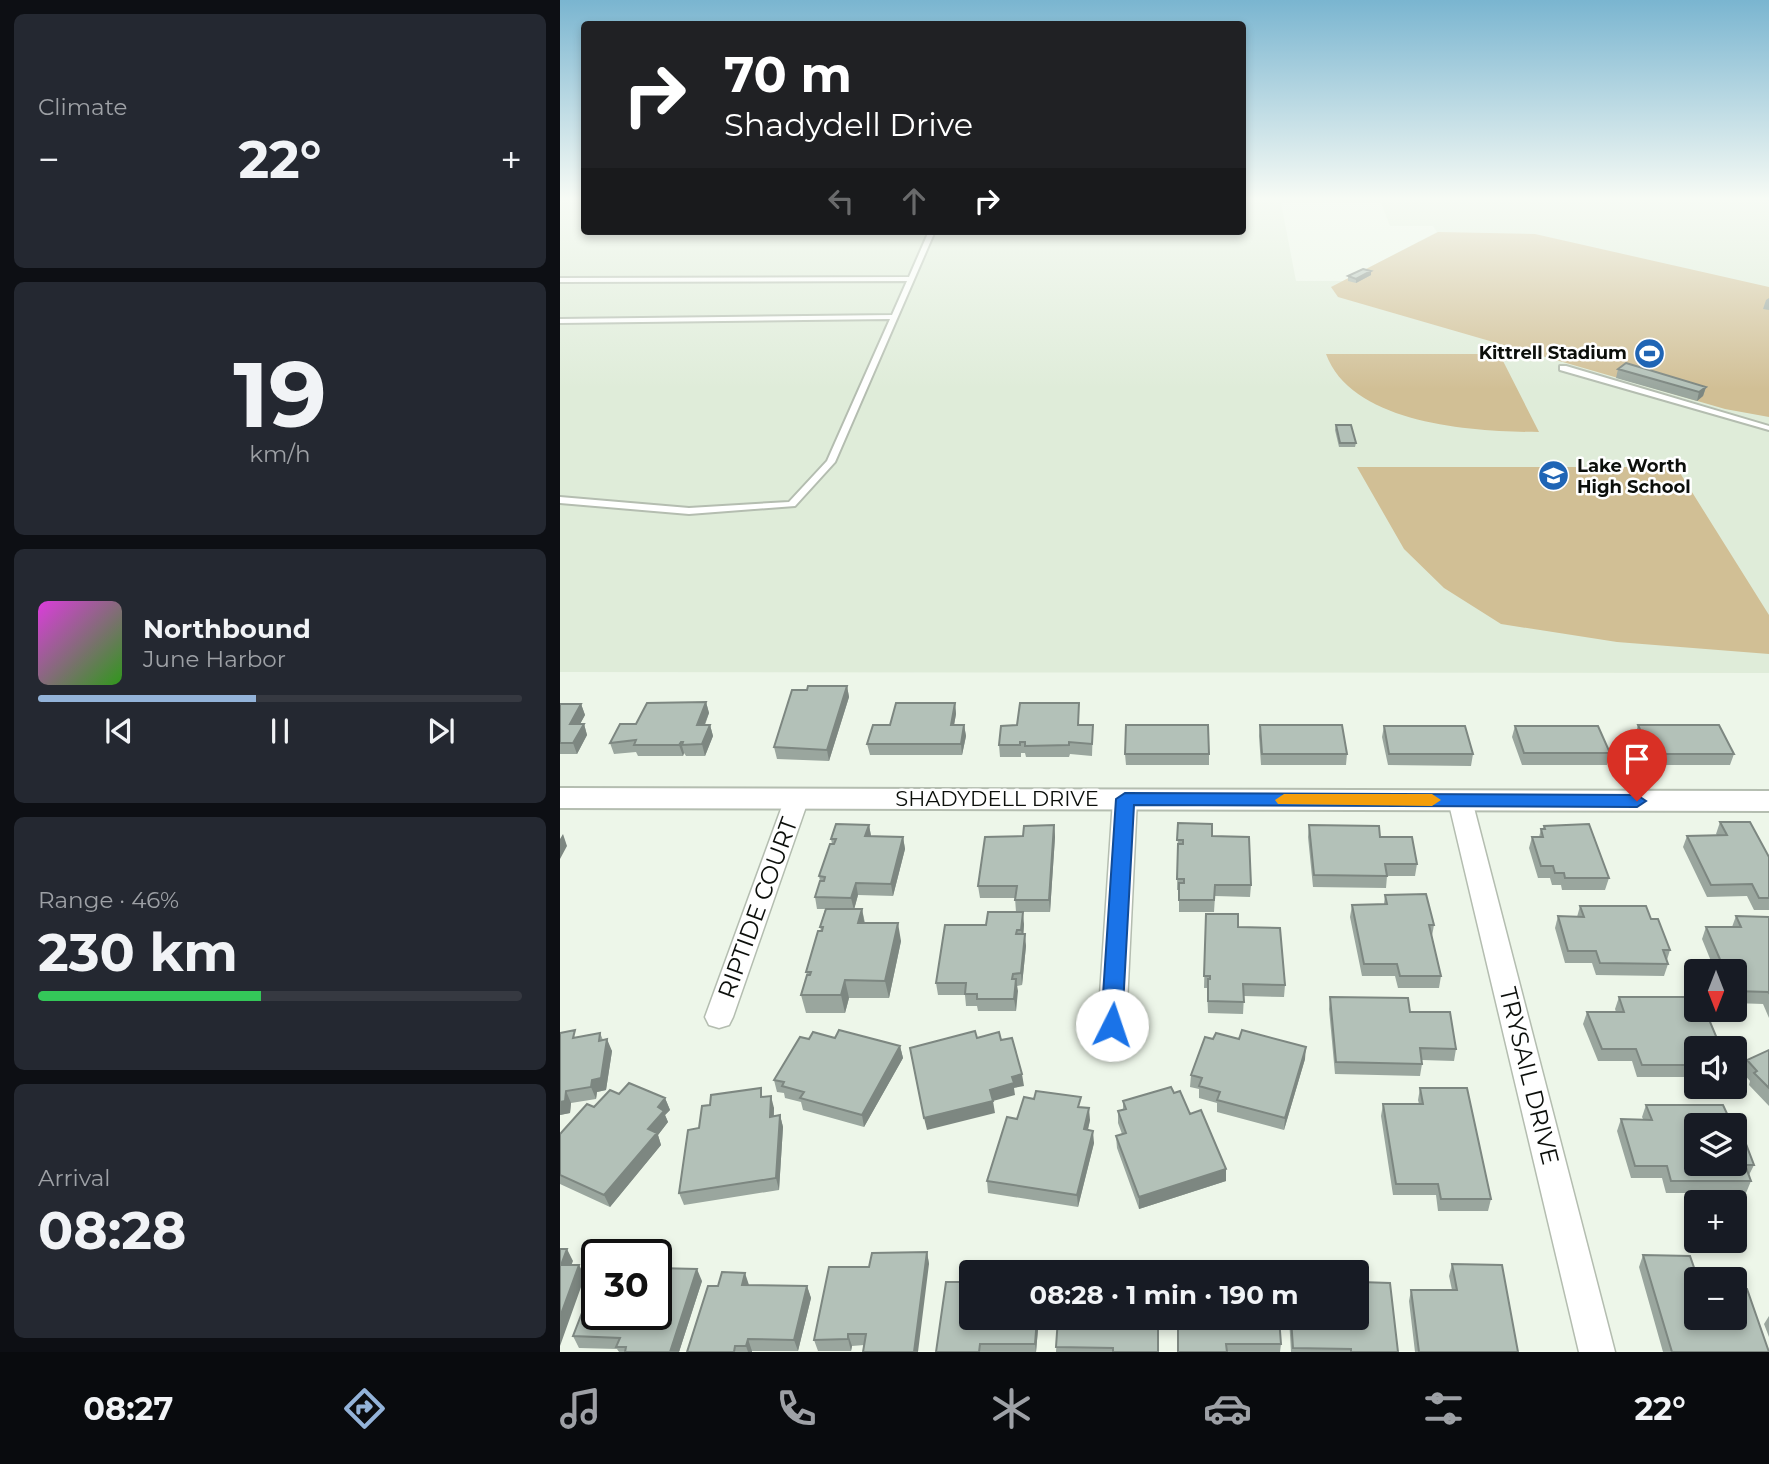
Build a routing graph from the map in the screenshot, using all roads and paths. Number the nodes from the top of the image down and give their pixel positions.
1 (918, 263) edge
2 (911, 279) junction
3 (560, 280) edge
4 (895, 317) junction
5 (560, 321) edge
6 (1563, 368) dead end
7 (1769, 428) edge
8 (560, 500) edge
9 (560, 798) edge
10 (797, 798) junction
11 (1125, 799) junction
12 (1460, 800) junction
13 (1769, 801) edge
14 (719, 1017) dead end
15 (1112, 1025) dead end
16 (1597, 1352) edge

1 - 2 lane
2 - 3 lane
2 - 4 lane
4 - 5 lane
4 - 8 lane
6 - 7 lane
9 - 10 street, SHADYDELL DRIVE
10 - 11 street, SHADYDELL DRIVE
10 - 14 street, RIPTIDE COURT
11 - 12 street, SHADYDELL DRIVE
11 - 15 street
12 - 13 street, SHADYDELL DRIVE
12 - 16 street, TRYSAIL DRIVE

